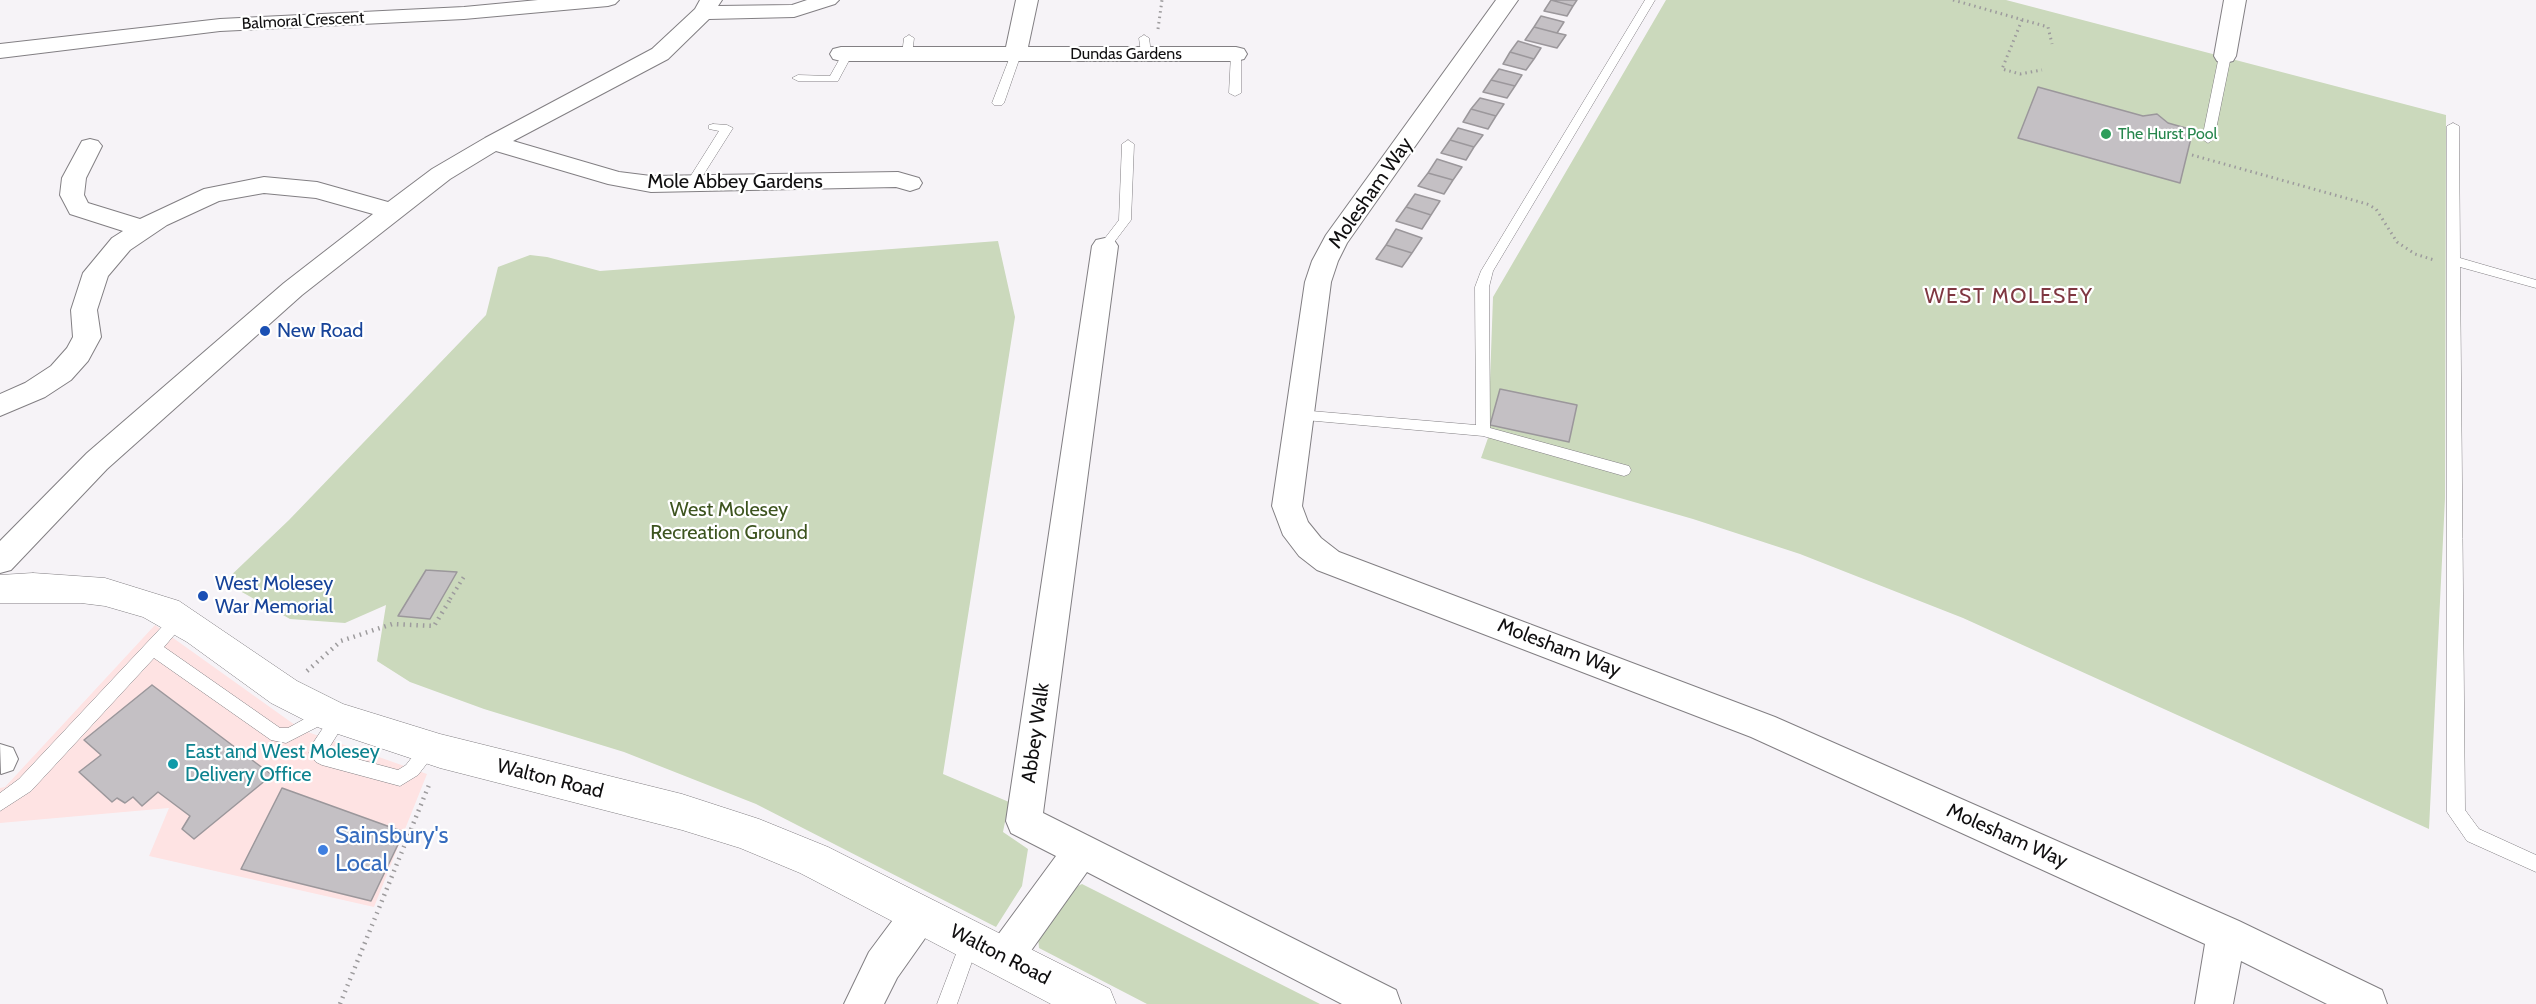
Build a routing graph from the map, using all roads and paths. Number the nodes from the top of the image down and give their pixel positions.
1 (608, 0) edge
2 (828, 0) edge
3 (1027, 0) edge
4 (1507, 0) edge
5 (1650, 0) edge
6 (1953, 0) edge
7 (2235, 0) edge
8 (706, 4) edge
9 (466, 7) edge
10 (2022, 20) junction
11 (2052, 44) dead end
12 (0, 51) edge
13 (844, 53) joint
14 (1016, 54) junction
15 (1236, 54) joint
16 (2225, 56) joint
17 (2042, 70) dead end
18 (798, 78) dead end
19 (1235, 93) dead end
20 (998, 103) dead end
21 (2453, 126) dead end
22 (713, 127) dead end
23 (2208, 139) dead end
24 (493, 143) junction
25 (1128, 144) dead end
26 (96, 150) dead end
27 (2192, 155) dead end
28 (910, 183) dead end
29 (691, 185) junction
30 (392, 211) junction
31 (143, 229) junction
32 (1105, 246) joint
33 (2455, 263) junction
34 (2536, 284) edge
35 (0, 406) edge
36 (1299, 415) junction
37 (1483, 431) junction
38 (1624, 470) dead end
39 (465, 576) dead end
40 (3, 579) edge
41 (179, 620) junction
42 (153, 648) junction
43 (284, 692) junction
44 (332, 716) junction
45 (435, 750) junction
46 (0, 803) edge
47 (1080, 852) junction
48 (2536, 864) edge
49 (920, 914) junction
50 (2226, 934) junction
51 (988, 948) junction
52 (339, 1004) edge
53 (863, 1004) edge
54 (947, 1004) edge
55 (1095, 1004) edge
56 (1382, 1004) edge
57 (2214, 1004) edge
58 (2368, 1004) edge

1 - 9 street, Balmoral Crescent
2 - 8 street
3 - 14 street
4 - 36 street, Molesham Way
5 - 37 lane
6 - 10 path
7 - 16 street
8 - 24 street
9 - 12 street, Balmoral Crescent
10 - 11 path
10 - 17 path
13 - 14 street, Dundas Gardens
13 - 18 lane
14 - 15 street, Dundas Gardens
14 - 20 lane
15 - 19 lane
16 - 23 lane
21 - 33 lane
22 - 29 lane
24 - 29 street, Mole Abbey Gardens
24 - 30 street
25 - 32 lane
26 - 31 street
27 - 33 path
28 - 29 street, Mole Abbey Gardens
30 - 31 street
30 - 40 street
31 - 35 street
32 - 47 street, Abbey Walk
33 - 34 lane
33 - 48 lane
36 - 37 lane
36 - 50 street, Molesham Way
37 - 38 lane
39 - 43 path
40 - 41 main road, Walton Road
41 - 42 lane
41 - 43 main road, Walton Road
42 - 44 lane
42 - 46 lane
43 - 44 main road, Walton Road
44 - 45 main road, Walton Road
45 - 49 main road, Walton Road
45 - 52 path
47 - 51 street
47 - 56 street, Abbey Walk
49 - 51 main road, Walton Road
49 - 53 street
50 - 57 street
50 - 58 street, Molesham Way
51 - 54 lane
51 - 55 main road, Walton Road

